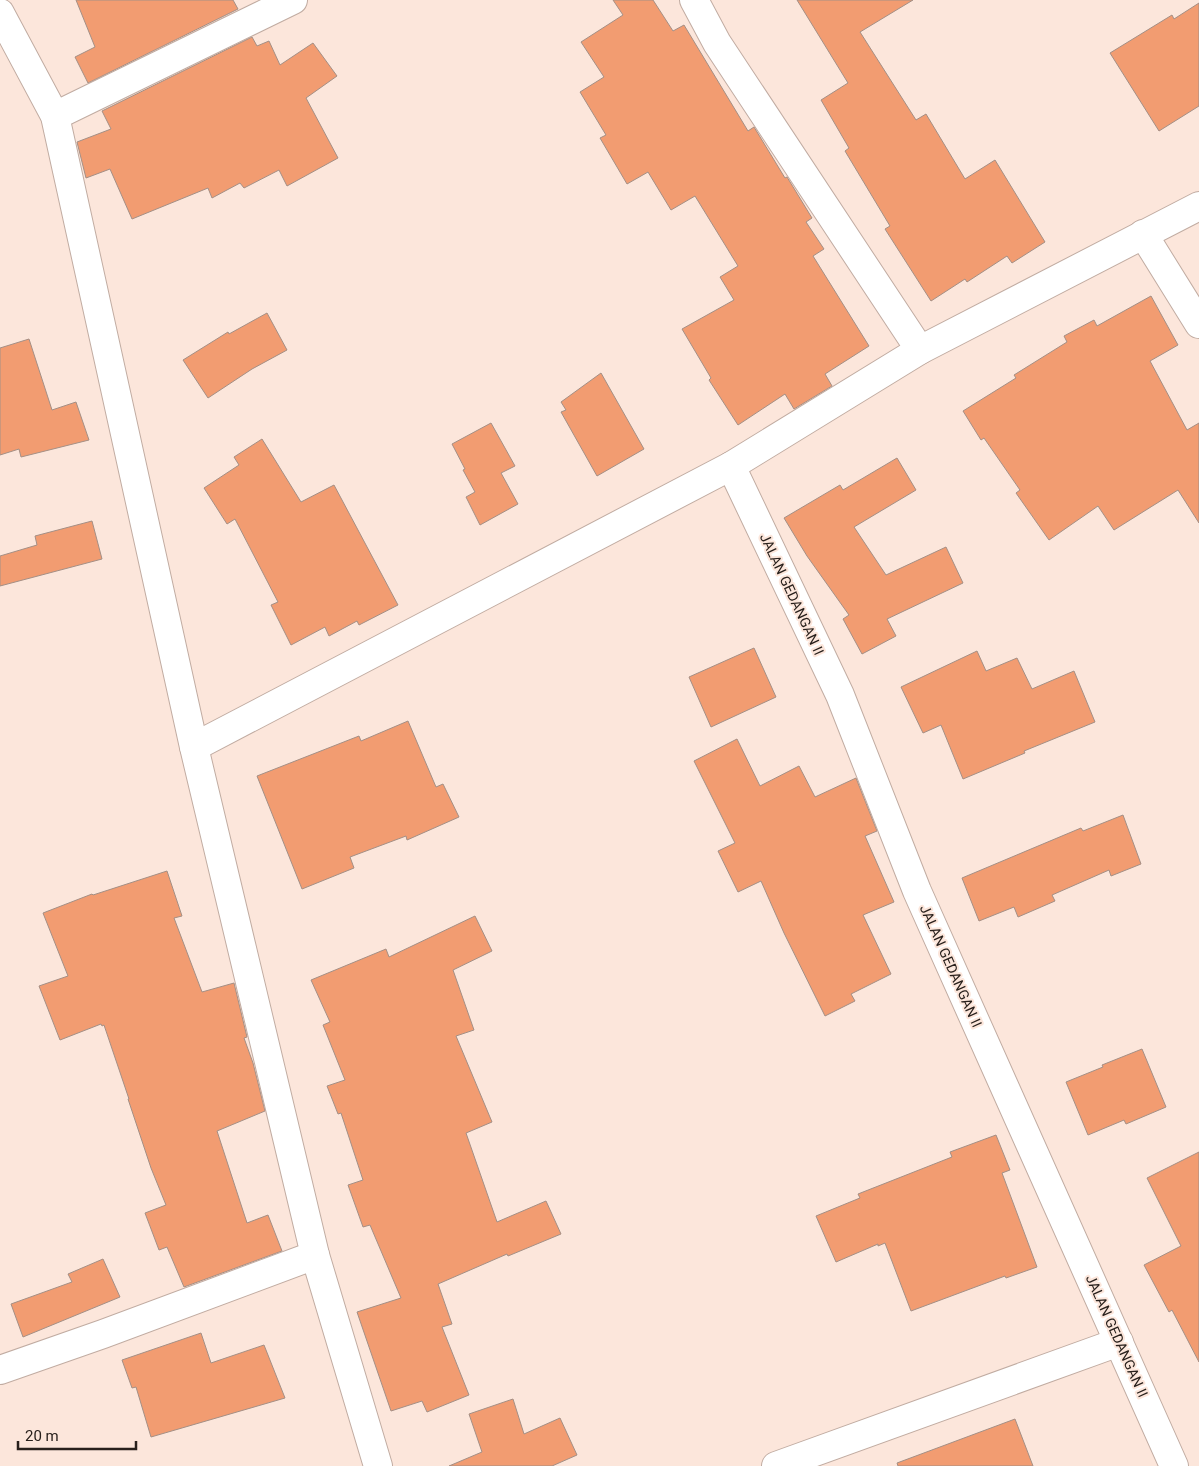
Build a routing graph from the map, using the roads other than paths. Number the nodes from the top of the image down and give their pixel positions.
1 (293, 0) edge
2 (694, 0) edge
3 (0, 13) edge
4 (55, 116) junction
5 (1199, 206) edge
6 (1143, 234) junction
7 (1199, 324) edge
8 (920, 350) junction
9 (731, 466) junction
10 (194, 747) junction
11 (315, 1255) junction
12 (1119, 1342) junction
13 (0, 1370) edge
14 (378, 1466) edge
15 (776, 1466) edge
16 (1174, 1466) edge

1 - 4 street
2 - 8 street
3 - 4 street
4 - 10 street
5 - 6 street
6 - 7 street
6 - 8 street
8 - 9 street
9 - 10 street
9 - 12 street, JALAN GEDANGAN II
10 - 11 street
11 - 13 street
11 - 14 street
12 - 15 street
12 - 16 street, JALAN GEDANGAN II

